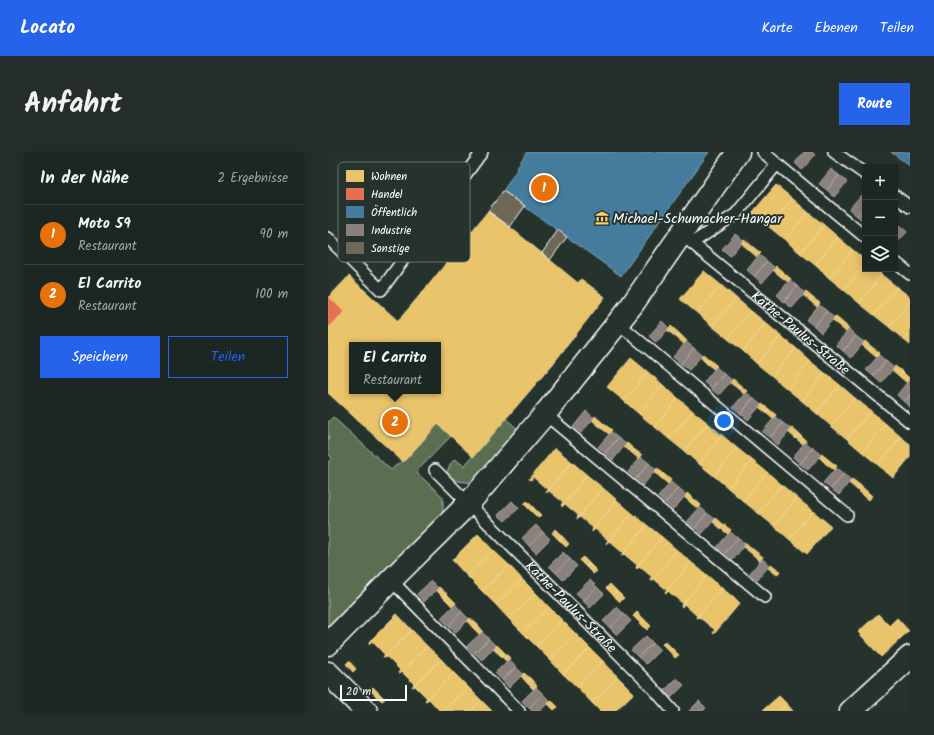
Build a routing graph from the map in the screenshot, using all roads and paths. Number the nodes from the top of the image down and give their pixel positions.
1 (482, 152) edge
2 (738, 152) edge
3 (763, 152) edge
4 (834, 152) edge
5 (777, 164) junction
6 (470, 168) edge
7 (862, 172) edge
8 (898, 198) edge
9 (910, 207) edge
10 (864, 236) edge
11 (328, 238) edge
12 (686, 238) junction
13 (338, 248) edge
14 (352, 262) edge
15 (401, 262) edge
16 (898, 264) edge
17 (910, 274) edge
18 (618, 323) junction
19 (545, 414) junction
20 (910, 422) edge
21 (435, 470) dead end
22 (469, 503) junction
23 (847, 516) dead end
24 (390, 580) junction
25 (765, 597) dead end
26 (328, 644) edge
27 (910, 657) edge
28 (328, 673) edge
29 (366, 711) edge
30 (519, 711) edge
31 (673, 711) edge
32 (851, 711) edge

1 - 6 lane
2 - 12 street
3 - 5 lane
4 - 7 lane
5 - 10 lane
5 - 12 lane
8 - 9 lane
11 - 13 lane
12 - 18 street
12 - 20 lane, Käthe-Paulus-Straße
14 - 15 lane
16 - 17 lane
18 - 19 street
18 - 23 lane
19 - 22 street
19 - 25 lane
21 - 22 lane, Käthe-Paulus-Straße
22 - 24 street
22 - 31 lane, Käthe-Paulus-Straße
24 - 26 street
24 - 30 lane
27 - 32 street
28 - 29 street

